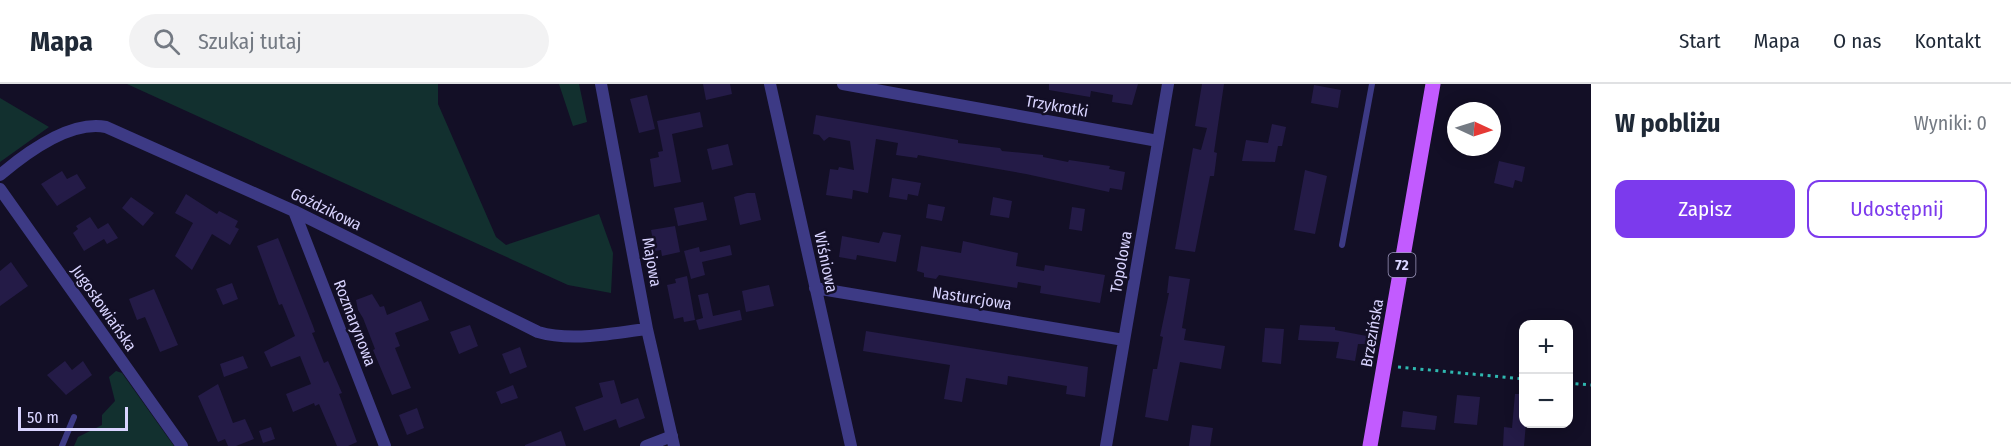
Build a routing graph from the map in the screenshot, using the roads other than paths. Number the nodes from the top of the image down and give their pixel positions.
1 (601, 84) edge
2 (770, 84) edge
3 (843, 84) edge
4 (1168, 84) edge
5 (1372, 84) edge
6 (1433, 84) edge
7 (1158, 141) junction
8 (0, 176) edge
9 (0, 189) edge
10 (294, 211) junction
11 (1342, 245) dead end
12 (815, 288) junction
13 (647, 328) junction
14 (1124, 340) junction
15 (74, 417) dead end
16 (673, 441) edge
17 (62, 446) edge
18 (182, 446) edge
19 (385, 446) edge
20 (646, 446) edge
21 (851, 446) edge
22 (1106, 446) edge
23 (1370, 446) edge

1 - 13 street, Majowa
2 - 12 street, Wiśniowa
3 - 7 street, Trzykrotki
4 - 7 street, Topolowa
5 - 11 lane
6 - 23 main road, Brzezińska / 72
7 - 14 street, Topolowa
8 - 10 street, Goździkowa
9 - 18 street, Jugosłowiańska
10 - 13 street, Goździkowa
10 - 19 street, Rozmarynowa
12 - 14 street, Nasturcjowa
12 - 21 street, Wiśniowa
13 - 16 street, Majowa
14 - 22 street, Topolowa
15 - 17 lane
16 - 20 street

